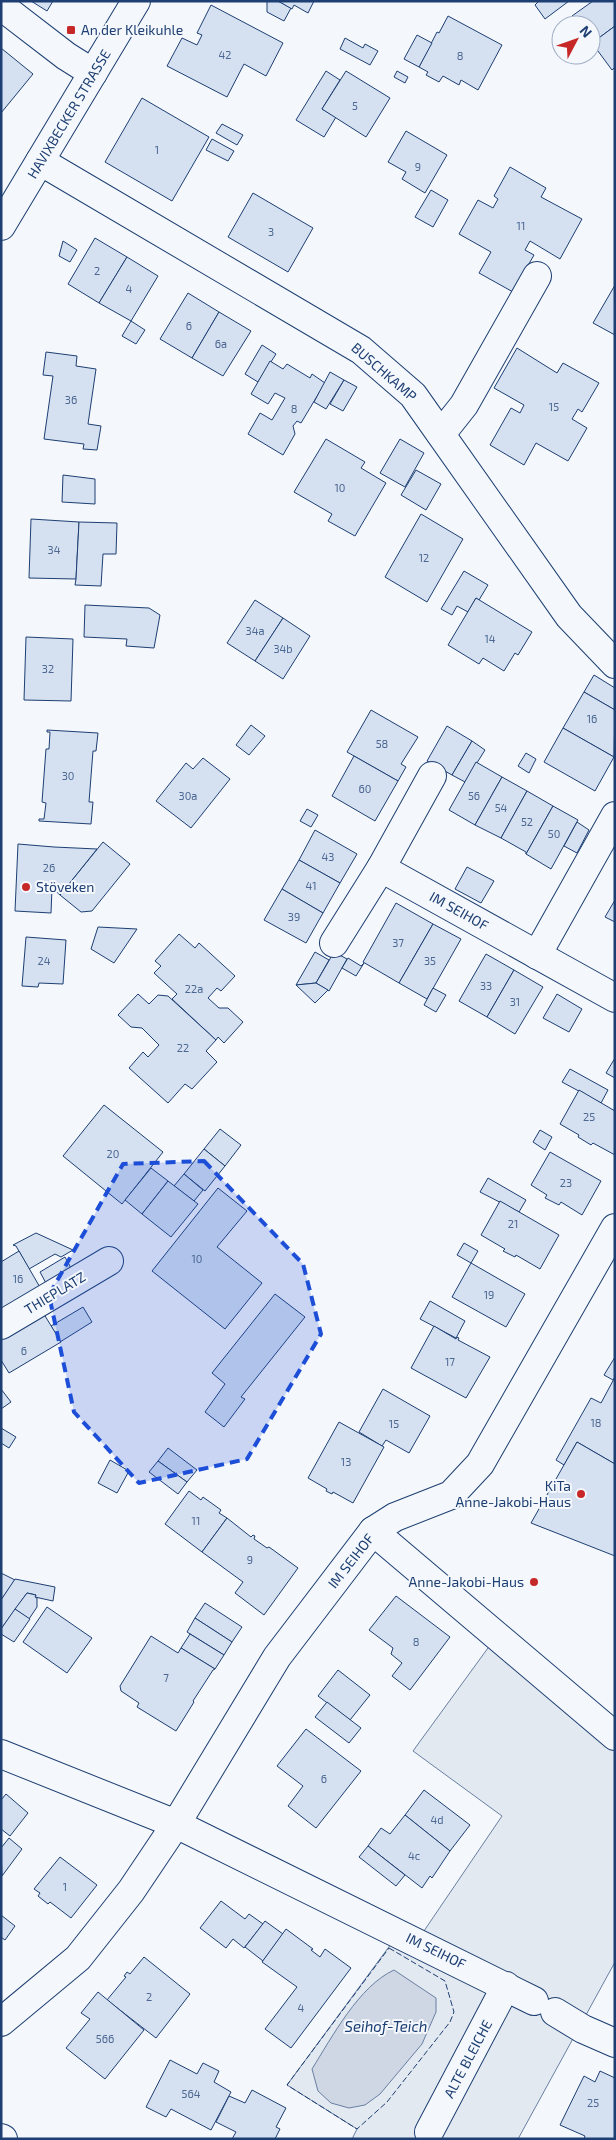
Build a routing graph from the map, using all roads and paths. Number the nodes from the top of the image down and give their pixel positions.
1 (136, 1) edge
2 (1, 6) edge
3 (93, 73) junction
4 (40, 161) junction
5 (1, 226) edge
6 (537, 276) dead end
7 (441, 434) junction
8 (615, 664) edge
9 (432, 776) dead end
10 (612, 820) edge
11 (381, 868) junction
12 (334, 943) dead end
13 (537, 955) junction
14 (615, 998) edge
15 (615, 1228) edge
16 (109, 1261) dead end
17 (1, 1325) edge
18 (373, 1531) junction
19 (615, 1736) edge
20 (1, 1754) edge
21 (176, 1824) junction
22 (506, 1986) junction
23 (1, 2022) edge
24 (615, 2044) edge
25 (429, 2132) dead end

1 - 3 street, HAVIXBECKER STRASSE
2 - 3 street
3 - 4 street, HAVIXBECKER STRASSE
4 - 5 street, HAVIXBECKER STRASSE
4 - 7 street, BUSCHKAMP
6 - 7 street
7 - 8 street, BUSCHKAMP
9 - 11 street
10 - 13 street
11 - 12 street
11 - 13 street, IM SEIHOF
13 - 14 street, IM SEIHOF
15 - 18 street, IM SEIHOF
16 - 17 street, THIEPLATZ
18 - 19 street
18 - 21 street, IM SEIHOF
20 - 21 street, IM SEIHOF
21 - 22 street, IM SEIHOF
21 - 23 street, IM SEIHOF
22 - 24 street, IM SEIHOF
22 - 25 street, ALTE BLEICHE

